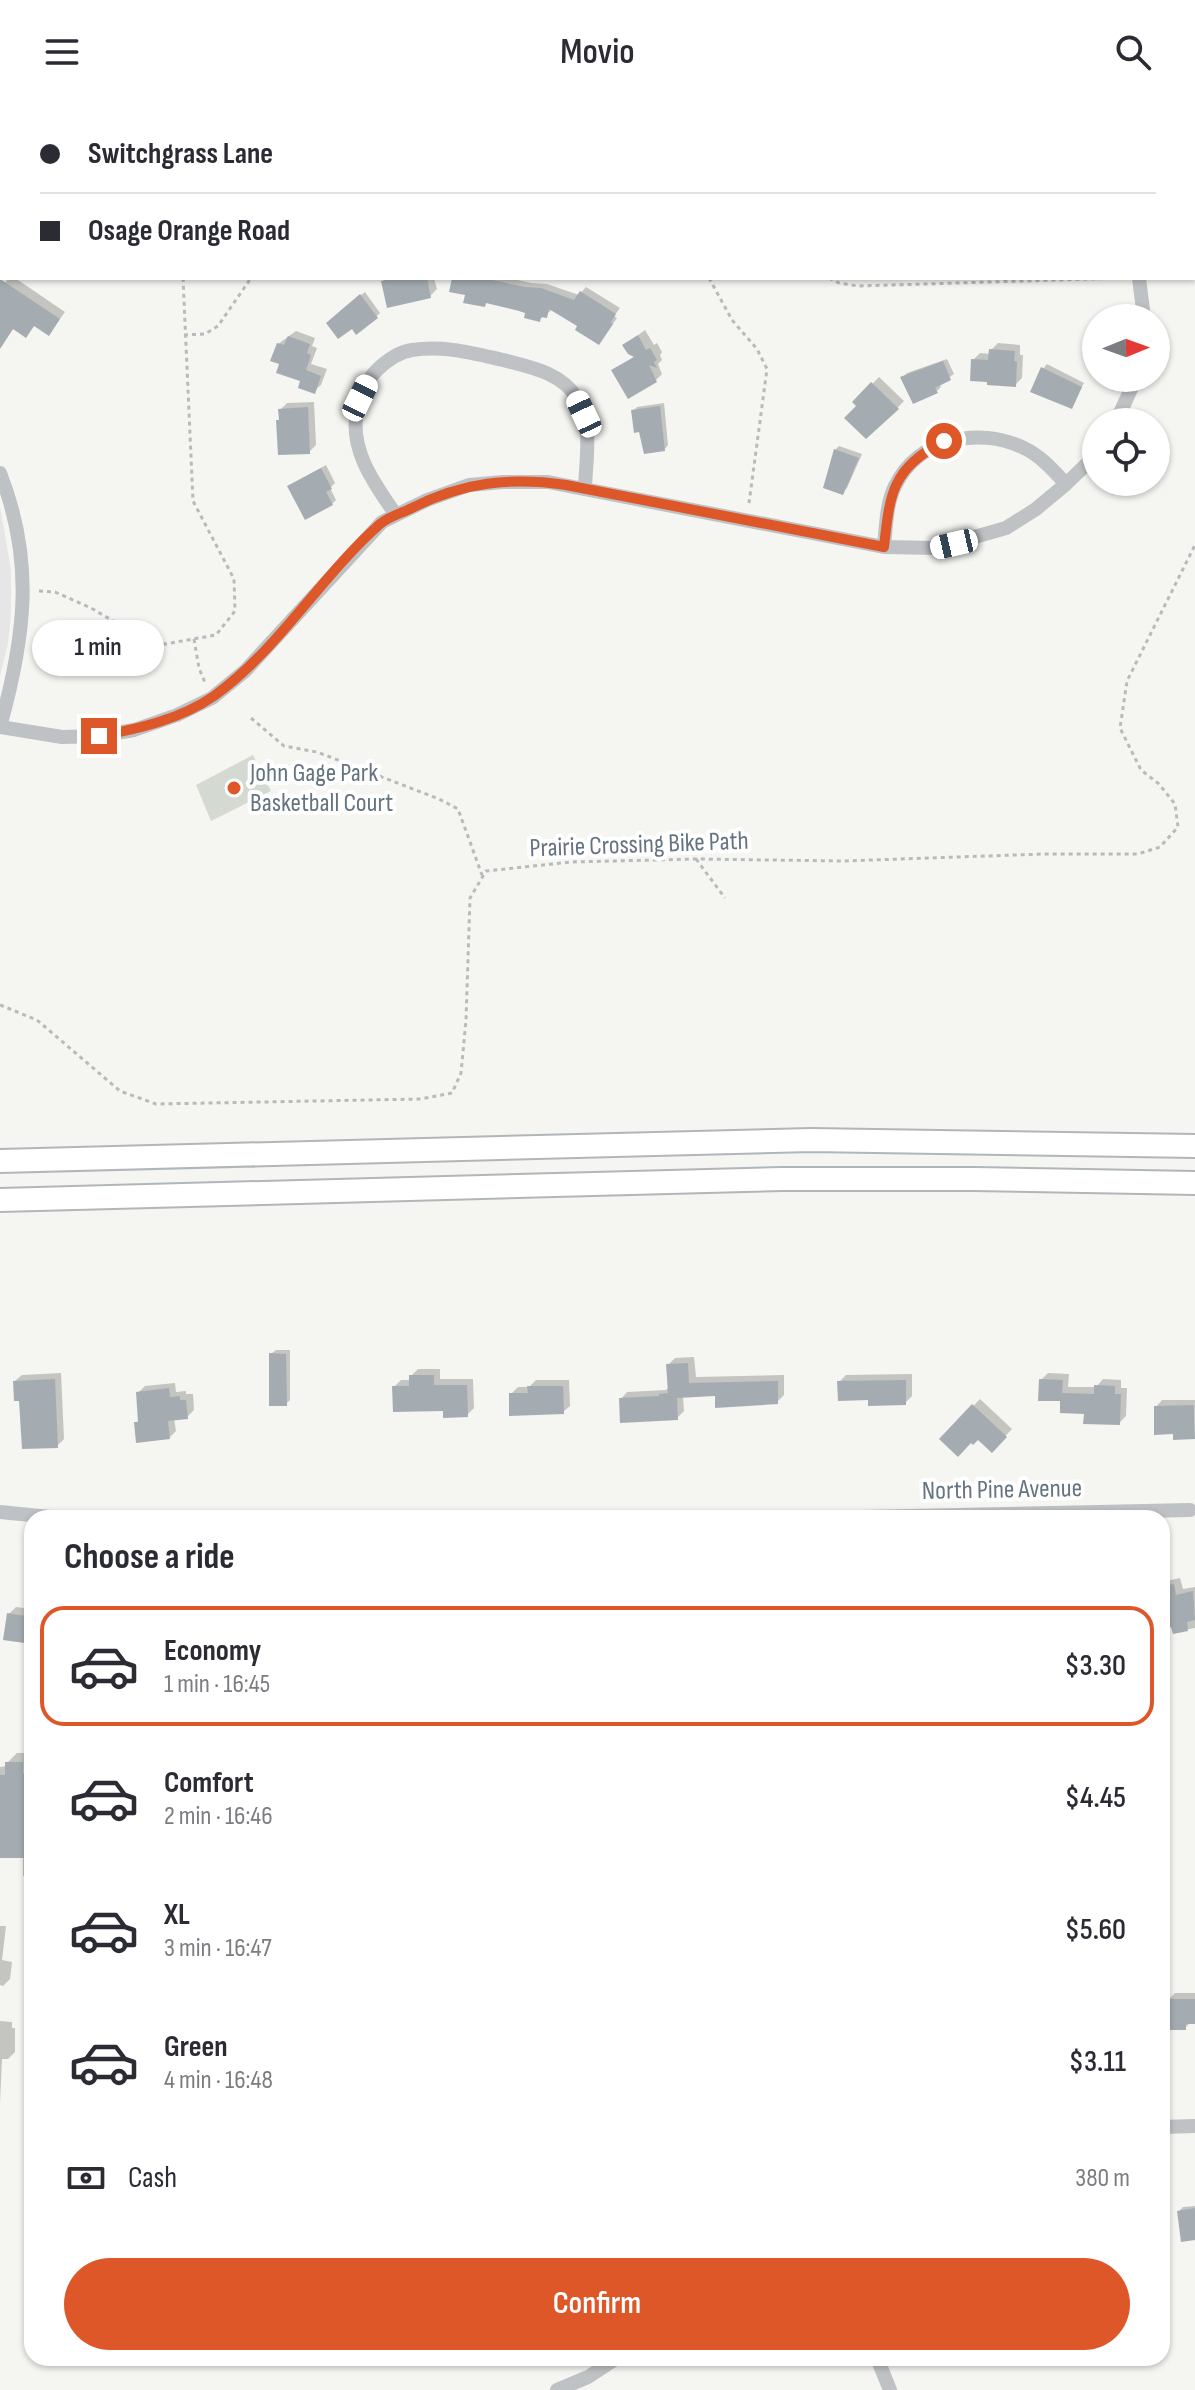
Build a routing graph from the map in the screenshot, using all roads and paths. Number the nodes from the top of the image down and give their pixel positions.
1 (183, 280) edge
2 (250, 280) edge
3 (710, 280) edge
4 (833, 280) edge
5 (1045, 280) edge
6 (1139, 280) edge
7 (1142, 304) edge
8 (184, 335) junction
9 (1082, 469) edge
10 (0, 473) edge
11 (1066, 484) junction
12 (585, 488) junction
13 (396, 515) junction
14 (746, 520) junction
15 (1195, 545) edge
16 (884, 547) junction
17 (24, 590) junction
18 (194, 639) junction
19 (212, 698) junction
20 (251, 718) dead end
21 (0, 727) edge
22 (696, 859) junction
23 (483, 876) junction
24 (725, 898) dead end
25 (0, 1005) edge
26 (1195, 1146) edge
27 (0, 1161) edge
28 (1195, 1183) edge
29 (0, 1200) edge
30 (1170, 1510) edge
31 (1190, 1510) dead end
32 (0, 1512) edge
33 (24, 1514) edge
34 (1195, 2126) edge
35 (1170, 2127) edge
36 (605, 2366) edge
37 (880, 2366) edge
38 (557, 2390) edge
39 (890, 2390) edge

1 - 8 path
2 - 8 path
3 - 14 path
4 - 5 path
6 - 7 street
8 - 18 path
9 - 11 street
10 - 17 street
11 - 16 street
11 - 16 street
12 - 13 street
12 - 13 street
12 - 14 street
13 - 19 street
14 - 16 street
15 - 22 path, Prairie Crossing Bike Path
17 - 18 path
17 - 21 street
18 - 19 path
19 - 21 street
20 - 23 path
22 - 23 path, Prairie Crossing Bike Path
22 - 24 path
23 - 25 path
26 - 27 main road
28 - 29 main road
30 - 31 street, North Pine Avenue
32 - 33 street
34 - 35 street
36 - 38 street
37 - 39 street

